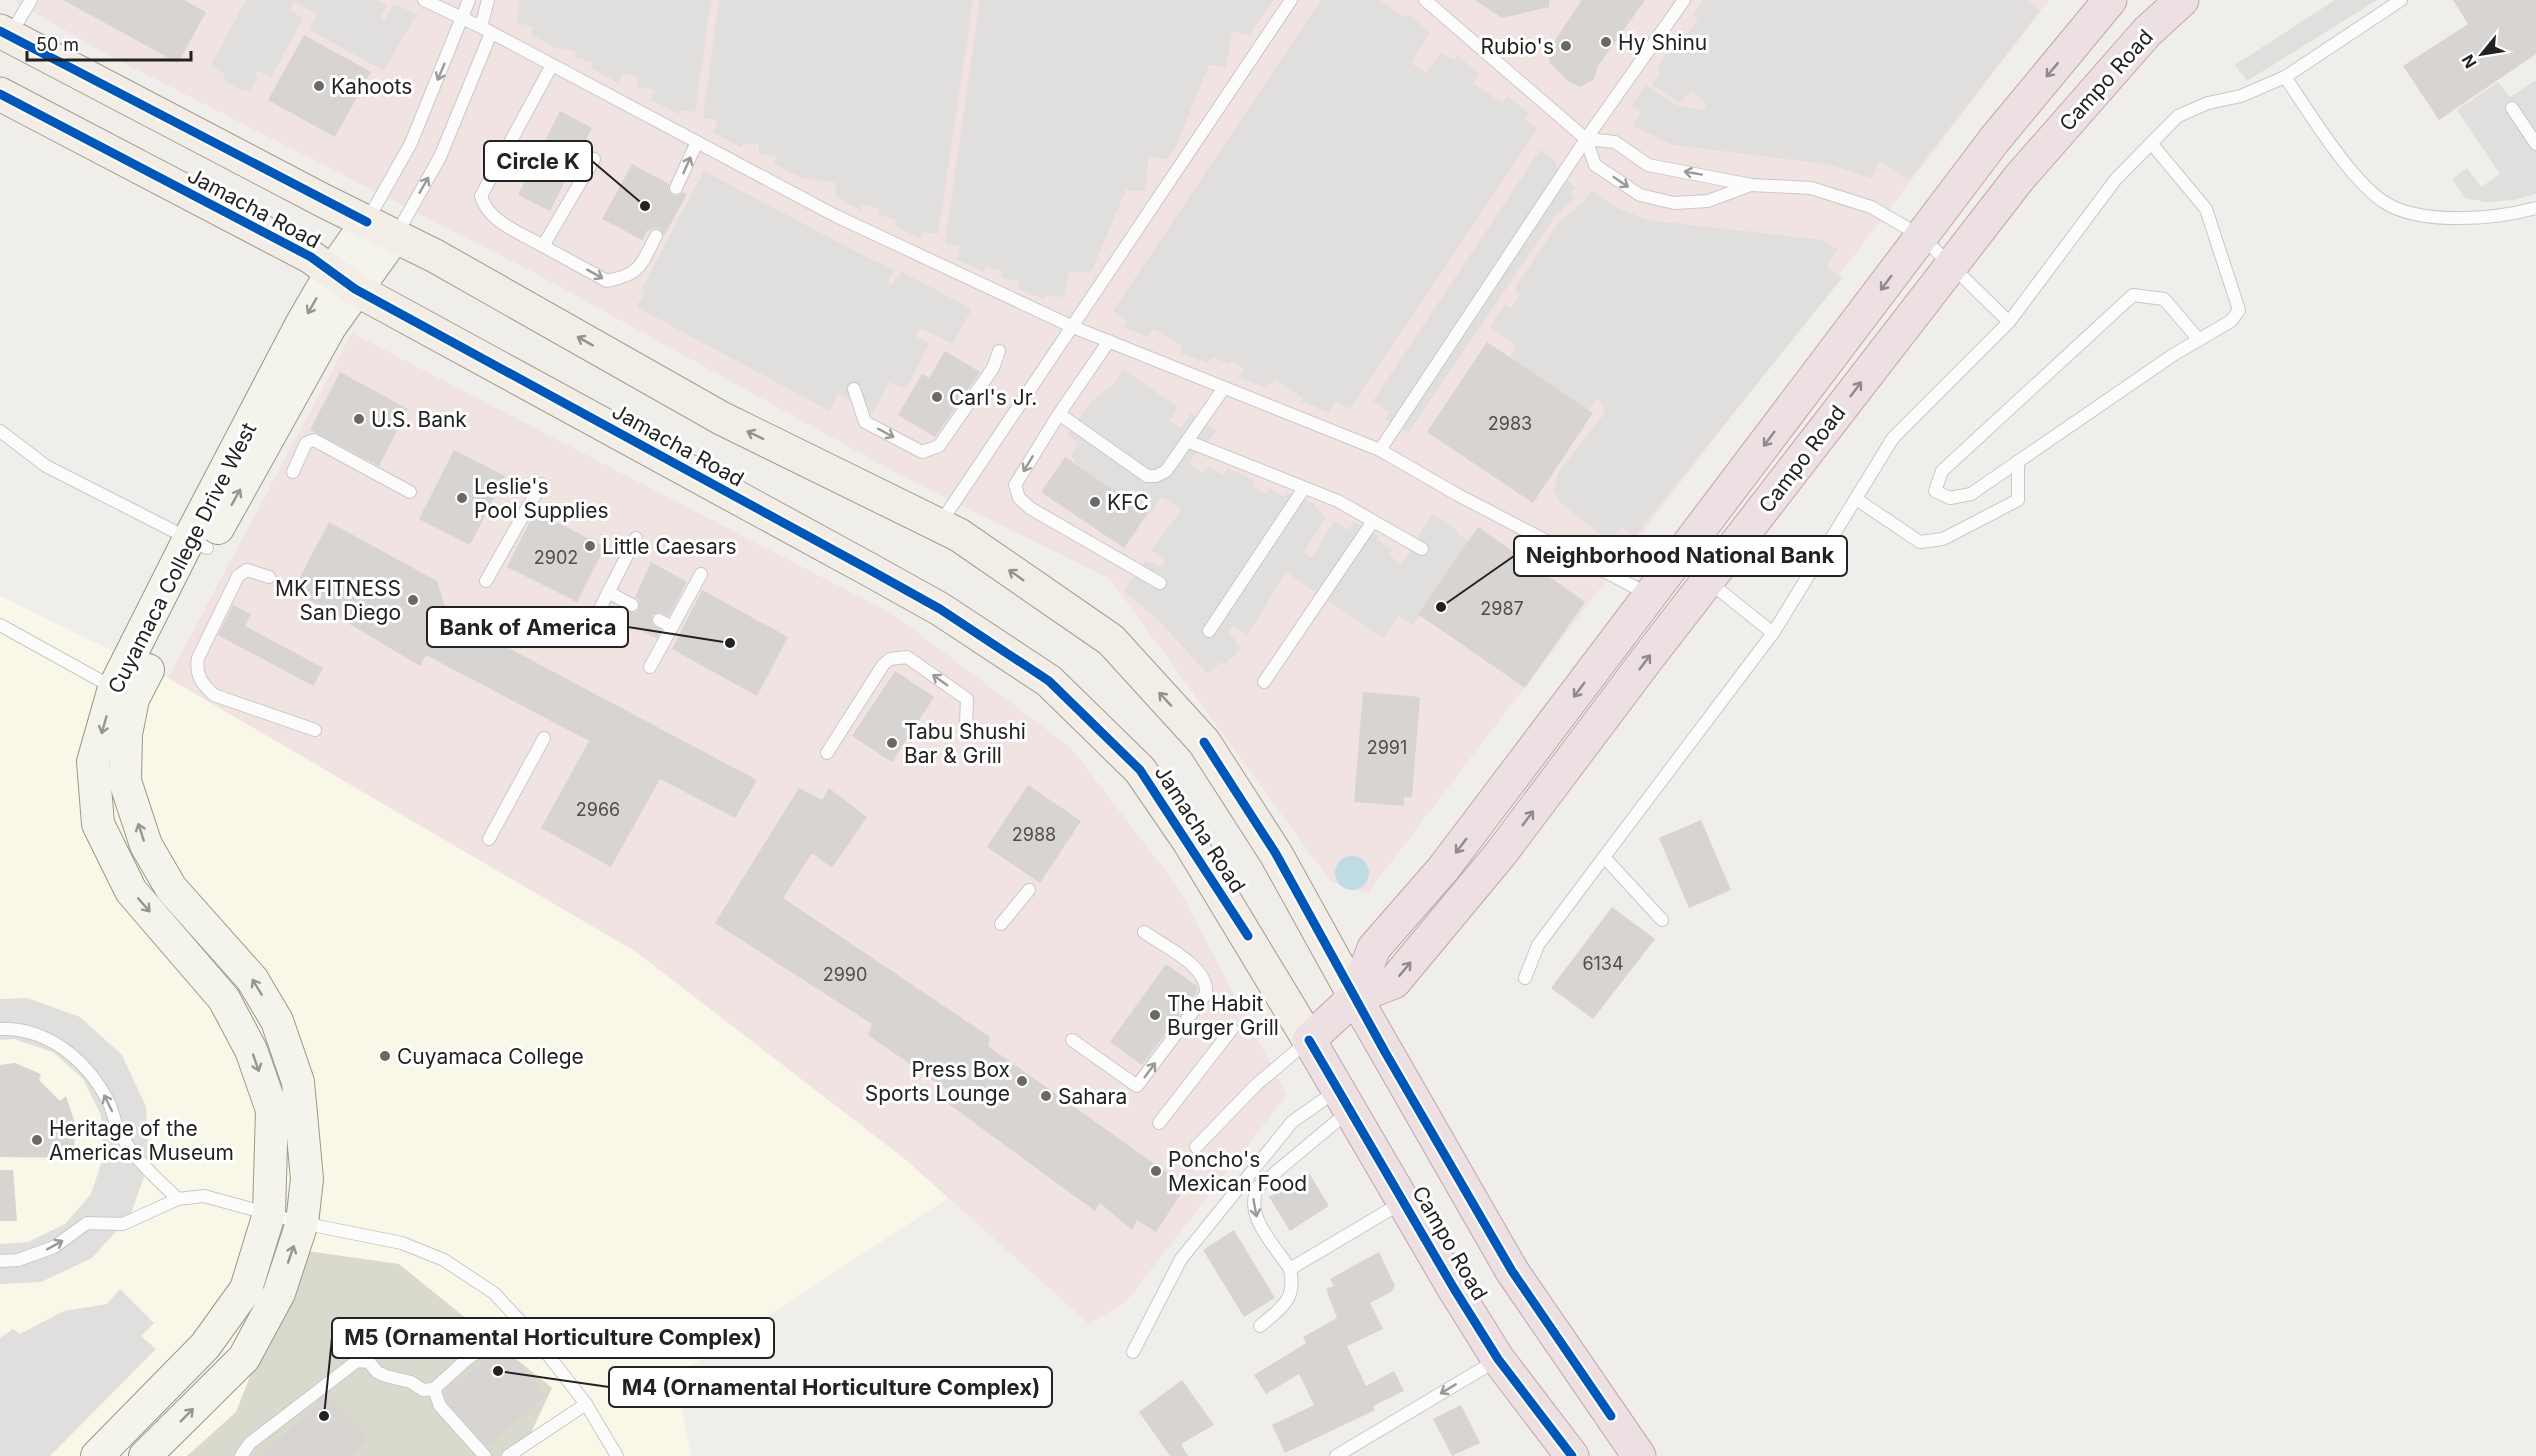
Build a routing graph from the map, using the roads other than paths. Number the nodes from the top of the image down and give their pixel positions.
1 (31, 0) edge
2 (424, 0) edge
3 (469, 0) edge
4 (488, 0) edge
5 (1291, 0) edge
6 (1425, 0) edge
7 (1684, 0) edge
8 (2110, 0) edge
9 (2182, 0) edge
10 (2401, 0) edge
11 (464, 18) junction
12 (486, 30) junction
13 (5, 34) edge
14 (552, 65) junction
15 (2285, 77) junction
16 (0, 94) edge
17 (2512, 108) dead end
18 (1586, 139) junction
19 (697, 142) junction
20 (2151, 143) junction
21 (2536, 144) edge
22 (594, 159) dead end
23 (1751, 185) junction
24 (676, 188) dead end
25 (2536, 208) edge
26 (381, 229) junction
27 (656, 236) dead end
28 (1922, 236) junction
29 (543, 246) junction
30 (1952, 264) junction
31 (343, 281) junction
32 (2009, 322) junction
33 (1073, 327) junction
34 (2199, 340) junction
35 (1109, 341) junction
36 (999, 351) dead end
37 (1224, 388) junction
38 (854, 389) dead end
39 (1059, 414) junction
40 (0, 431) edge
41 (1187, 441) junction
42 (1380, 450) junction
43 (2018, 461) junction
44 (292, 472) dead end
45 (541, 484) dead end
46 (1304, 488) junction
47 (411, 492) dead end
48 (1856, 500) junction
49 (1373, 521) junction
50 (939, 525) junction
51 (636, 538) dead end
52 (198, 543) junction
53 (1422, 549) dead end
54 (701, 574) dead end
55 (269, 577) dead end
56 (486, 581) dead end
57 (1708, 582) junction
58 (1160, 583) dead end
59 (608, 592) junction
60 (1650, 595) junction
61 (632, 605) dead end
62 (659, 620) dead end
63 (0, 625) edge
64 (672, 627) junction
65 (1209, 631) dead end
66 (1773, 633) junction
67 (587, 634) dead end
68 (650, 667) dead end
69 (1264, 682) dead end
70 (124, 693) junction
71 (966, 724) dead end
72 (315, 730) dead end
73 (544, 738) dead end
74 (827, 753) dead end
75 (489, 839) dead end
76 (1604, 856) junction
77 (1029, 890) dead end
78 (1662, 920) dead end
79 (1001, 924) dead end
80 (1144, 932) dead end
81 (1525, 978) dead end
82 (1355, 997) junction
83 (0, 1029) edge
84 (1232, 1029) dead end
85 (1072, 1040) dead end
86 (1309, 1040) junction
87 (1344, 1100) junction
88 (1159, 1123) dead end
89 (1196, 1147) dead end
90 (178, 1199) junction
91 (1404, 1201) junction
92 (269, 1214) junction
93 (302, 1223) junction
94 (0, 1261) edge
95 (1290, 1269) junction
96 (518, 1319) junction
97 (1260, 1326) dead end
98 (1133, 1352) dead end
99 (1498, 1359) junction
100 (434, 1389) junction
101 (586, 1404) junction
102 (1568, 1455) edge
103 (97, 1456) edge
104 (145, 1456) edge
105 (241, 1456) edge
106 (485, 1456) edge
107 (508, 1456) edge
108 (617, 1456) edge
109 (1336, 1456) edge
110 (1639, 1456) edge

1 - 13 lane
2 - 11 lane
3 - 11 lane
4 - 12 lane
5 - 33 lane
6 - 18 lane
7 - 18 lane
8 -> 28 highway, Campo Road
9 - 30 highway, Campo Road
10 - 15 lane
11 - 12 lane
11 -> 26 lane
12 - 14 lane
26 -> 12 lane
13 - 26 main road, Jamacha Road
14 - 19 lane
14 - 29 lane
15 - 20 lane
15 - 25 lane
16 - 31 main road, Jamacha Road
17 - 21 lane
23 -> 18 lane
18 -> 23 lane
18 - 42 lane
24 -> 19 lane
19 - 33 lane
20 - 32 lane
20 - 34 lane
22 - 29 lane
23 - 28 lane
26 - 31 street, Cuyamaca College Drive West
50 -> 26 main road, Jamacha Road
29 -> 27 lane
28 - 30 lane
28 -> 60 highway, Campo Road
30 - 32 lane
57 -> 30 highway, Campo Road
31 - 52 street, Cuyamaca College Drive West
31 - 86 main road, Jamacha Road
32 - 48 lane
33 - 35 lane
33 - 50 lane
34 - 43 lane
34 - 43 lane
35 - 37 lane
35 - 39 lane
38 -> 36 lane
37 - 41 lane
37 - 42 lane
39 - 41 lane
39 -> 58 lane
40 - 52 lane
41 - 46 lane
42 - 60 lane
43 - 48 lane
44 - 47 lane
45 - 56 lane
46 - 49 lane
46 - 65 lane
48 - 66 lane
49 - 53 lane
49 - 69 lane
82 -> 50 main road, Jamacha Road
51 - 59 lane
52 - 70 street, Cuyamaca College Drive West
54 - 64 lane
55 - 72 lane
57 - 66 lane
82 -> 57 highway, Campo Road
59 - 61 lane
59 - 67 lane
60 -> 82 highway, Campo Road
62 - 64 lane
63 - 70 lane
64 - 68 lane
66 - 76 lane
70 -> 92 street, Cuyamaca College Drive West
93 -> 70 street, Cuyamaca College Drive West
71 -> 74 lane
73 - 75 lane
76 - 78 lane
76 - 81 lane
77 - 79 lane
85 -> 80 lane
82 - 86 highway, Campo Road
82 - 110 highway, Campo Road
90 -> 83 lane
84 - 88 lane
86 - 87 highway, Campo Road
86 - 89 lane
87 - 91 highway, Campo Road
87 -> 95 lane
87 - 98 lane
90 - 92 lane
94 -> 90 lane
91 - 95 lane
91 - 99 highway, Campo Road
92 - 93 lane
92 - 103 street, Cuyamaca College Drive West
93 - 96 lane
104 -> 93 street, Cuyamaca College Drive West
95 - 97 lane
96 - 100 lane
96 - 101 lane
99 - 102 highway, Campo Road
99 -> 109 lane
100 - 105 lane
100 - 106 lane
101 - 107 lane
101 - 108 lane

